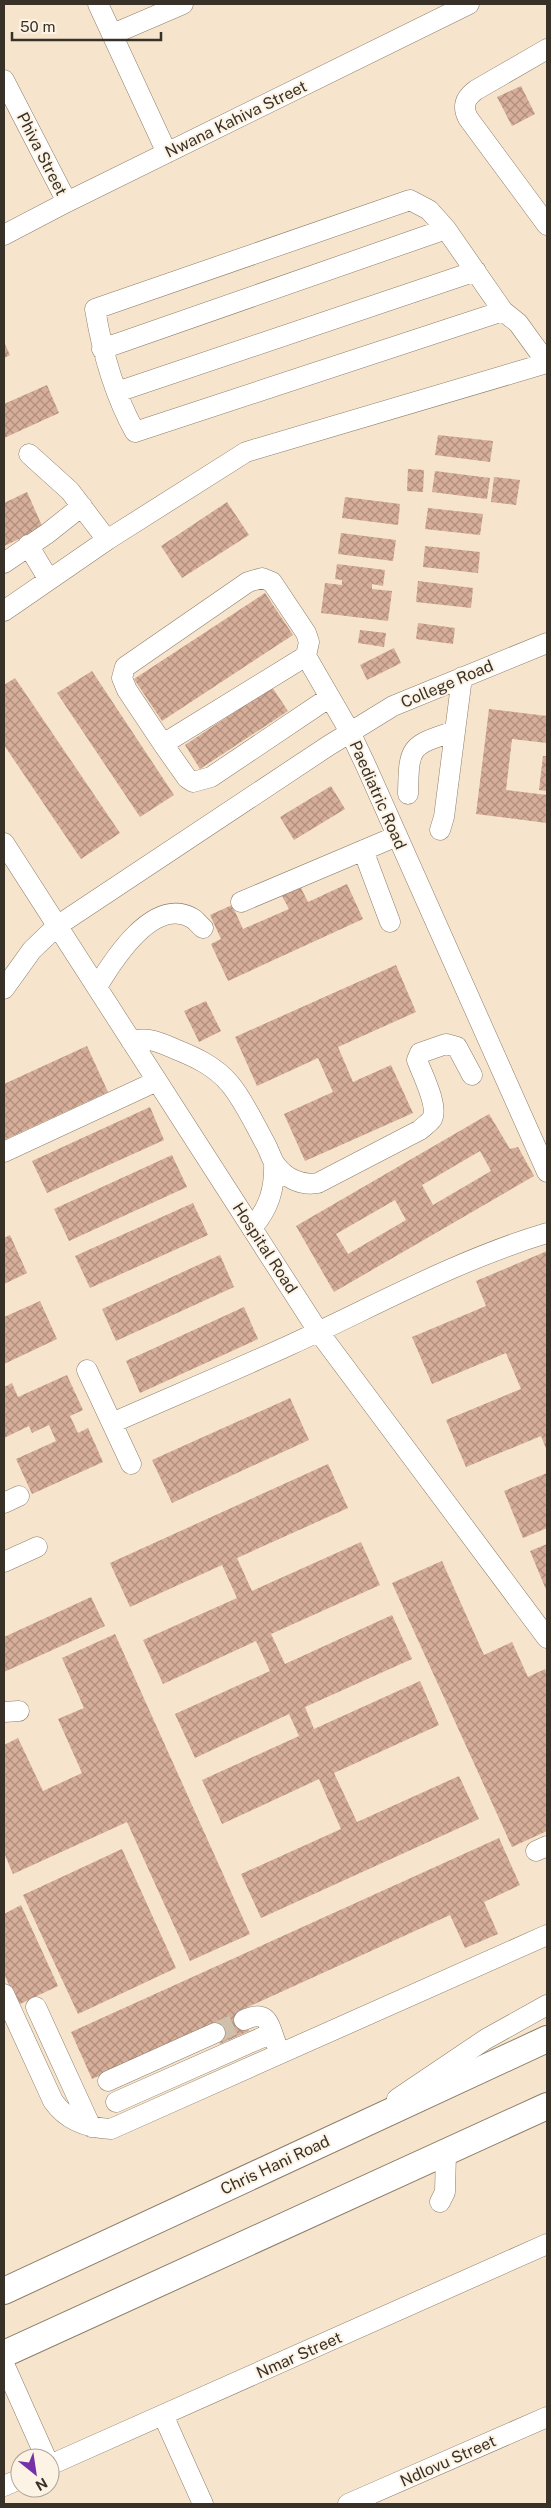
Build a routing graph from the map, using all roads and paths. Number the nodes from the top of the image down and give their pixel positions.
1 (98, 4) edge
2 (183, 4) edge
3 (469, 4) edge
4 (113, 34) junction
5 (546, 54) edge
6 (4, 80) edge
7 (167, 152) junction
8 (67, 202) junction
9 (547, 225) edge
10 (446, 230) junction
11 (4, 235) edge
12 (476, 271) junction
13 (504, 311) junction
14 (102, 349) junction
15 (547, 363) edge
16 (118, 392) junction
17 (29, 454) dead end
18 (82, 506) junction
19 (107, 540) junction
20 (28, 545) junction
21 (4, 562) edge
22 (49, 580) junction
23 (4, 611) edge
24 (547, 643) edge
25 (306, 656) junction
26 (462, 677) junction
27 (330, 697) junction
28 (454, 731) junction
29 (350, 732) junction
30 (163, 744) junction
31 (408, 794) dead end
32 (440, 830) dead end
33 (397, 836) junction
34 (4, 843) edge
35 (363, 850) junction
36 (241, 902) dead end
37 (390, 922) dead end
38 (57, 926) junction
39 (203, 928) dead end
40 (97, 987) junction
41 (4, 989) edge
42 (131, 1041) junction
43 (472, 1075) dead end
44 (157, 1081) junction
45 (4, 1152) edge
46 (274, 1164) junction
47 (547, 1172) edge
48 (252, 1228) junction
49 (547, 1233) edge
50 (318, 1331) junction
51 (87, 1370) dead end
52 (112, 1423) junction
53 (132, 1464) dead end
54 (37, 1546) dead end
55 (4, 1562) edge
56 (547, 1638) edge
57 (547, 1935) edge
58 (4, 1994) edge
59 (547, 2005) edge
60 (36, 2008) dead end
61 (244, 2020) tunnel mouth
62 (215, 2033) tunnel mouth
63 (272, 2034) junction
64 (547, 2039) edge
65 (281, 2055) junction
66 (108, 2081) dead end
67 (116, 2102) dead end
68 (547, 2106) edge
69 (91, 2127) junction
70 (354, 2128) junction
71 (446, 2152) junction
72 (440, 2202) dead end
73 (547, 2244) edge
74 (8, 2285) edge
75 (4, 2354) edge
76 (4, 2364) edge
77 (12, 2402) edge
78 (163, 2415) junction
79 (547, 2417) edge
80 (40, 2448) edge
81 (60, 2461) edge
82 (203, 2504) edge
83 (348, 2504) edge

1 - 4 street
2 - 4 street
3 - 7 street, Nwana Kahiva Street
4 - 7 street
5 - 9 street
6 - 8 street, Phiva Street
7 - 8 street, Nwana Kahiva Street
8 - 11 street, Nwana Kahiva Street
10 - 12 street
10 - 14 street
10 - 14 street
12 - 13 street
12 - 16 street
13 - 15 street
13 - 16 street
14 - 16 street
15 - 19 street
17 - 18 street
18 - 19 street
18 - 20 street
19 - 22 street
20 - 21 street
20 - 22 street
22 - 23 street
24 - 26 street, College Road
25 - 27 street
25 - 30 street
25 - 30 street
26 - 28 street
26 - 29 street, College Road
27 - 29 street
27 - 30 street
28 - 31 street
28 - 32 street
29 - 33 street, Paediatric Road
29 - 38 street, Paediatric Road
33 - 35 street
33 - 47 street, Paediatric Road
34 - 38 street, Hospital Road
35 - 36 street
35 - 37 street
38 - 40 street, Hospital Road
38 - 41 street, Paediatric Road
39 - 40 street
40 - 42 street, Hospital Road
42 - 44 street, Hospital Road
42 - 46 street
43 - 46 street
44 - 45 street
44 - 48 street, Hospital Road
46 - 48 street
48 - 50 street, Hospital Road
49 - 50 street
50 - 52 street
50 - 56 street, Hospital Road
51 - 52 street
52 - 53 street
54 - 55 street
57 - 65 street
58 - 69 street
59 - 70 street
60 - 69 street
61 - 63 street
62 - 66 street
63 - 65 street
63 - 67 street
64 - 70 main road, Chris Hani Road
65 - 69 street
68 - 71 main road
70 - 74 main road, Chris Hani Road
71 - 72 street
71 - 75 main road
73 - 78 street, Nmar Street
76 - 77 street
77 - 80 street
78 - 81 street, Nmar Street
78 - 82 street
79 - 83 street, Ndlovu Street

